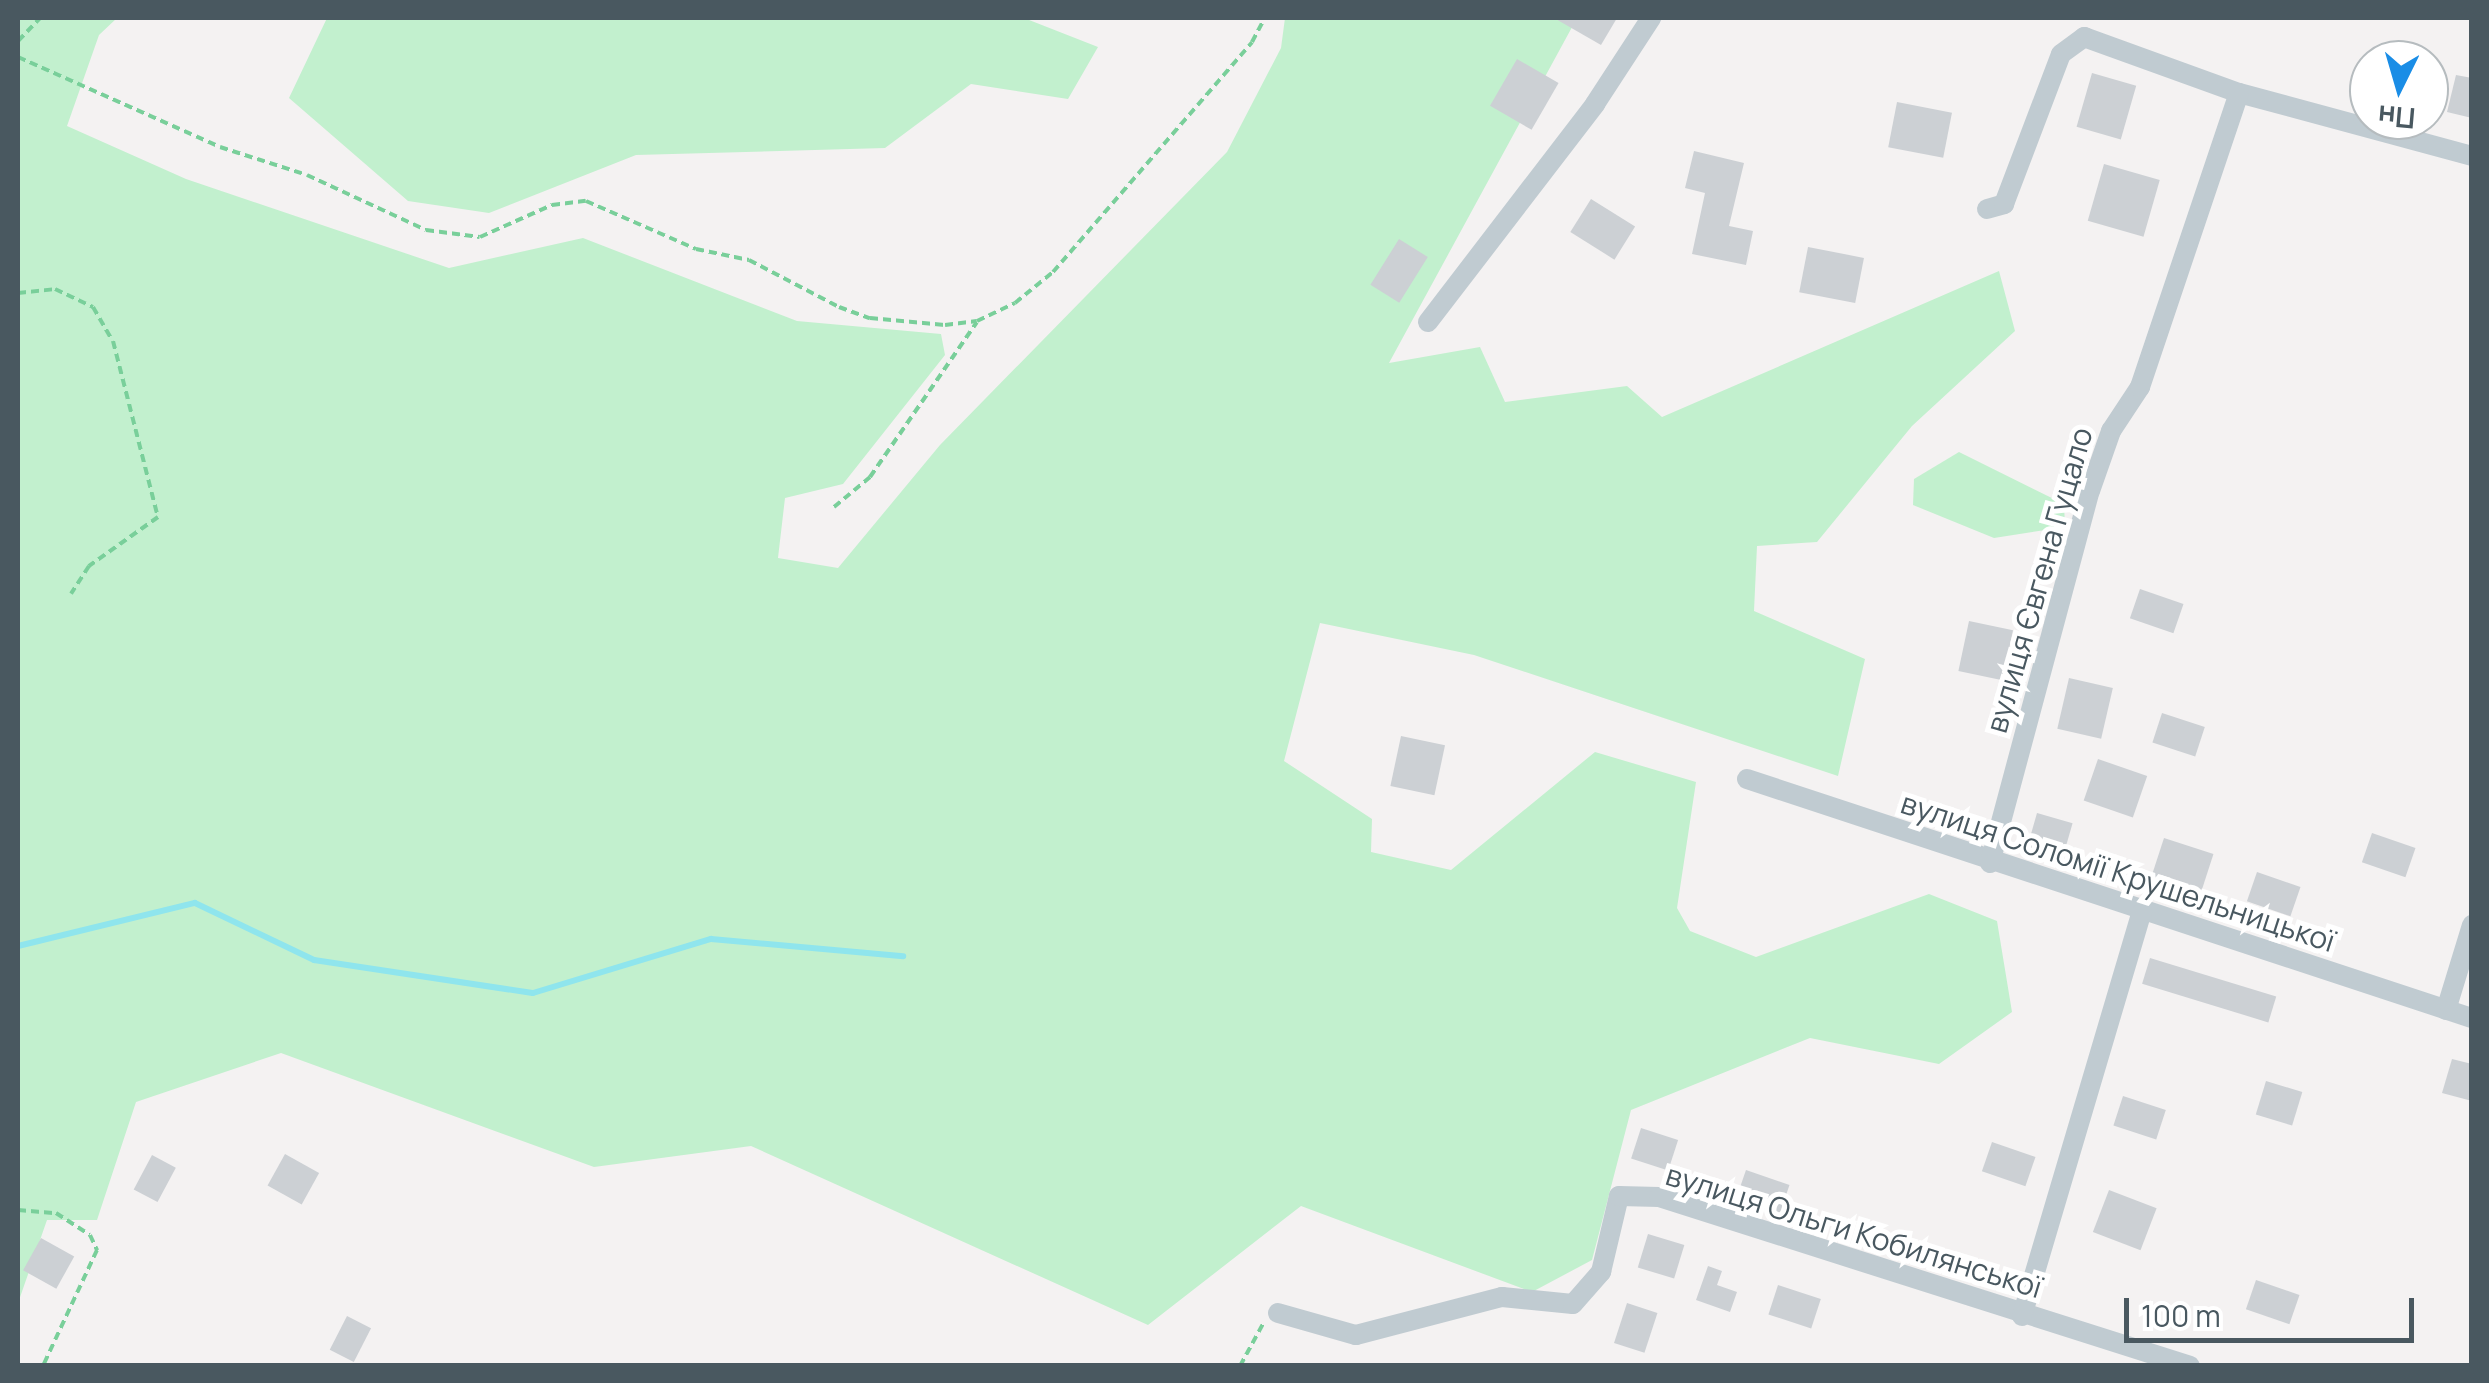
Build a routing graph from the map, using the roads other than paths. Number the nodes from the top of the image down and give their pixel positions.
1 (1651, 18) edge
2 (2084, 27) edge
3 (2239, 93) junction
4 (2472, 156) edge
5 (1987, 209) dead end
6 (1428, 322) dead end
7 (1747, 779) dead end
8 (1990, 863) junction
9 (2141, 913) junction
10 (2472, 925) edge
11 (2446, 1010) junction
12 (2472, 1018) edge
13 (1278, 1313) road end
14 (2022, 1316) junction
15 (2190, 1366) edge

1 - 6 street
2 - 3 street
2 - 5 street
3 - 4 street
3 - 8 street, вулиця Євгена Гуцало
7 - 8 street, вулиця Соломії Крушельницької
8 - 9 street, вулиця Соломії Крушельницької
9 - 11 street, вулиця Соломії Крушельницької
9 - 14 street
10 - 11 street
11 - 12 street, вулиця Соломії Крушельницької
13 - 14 street, вулиця Ольги Кобилянської
14 - 15 street, вулиця Ольги Кобилянської

